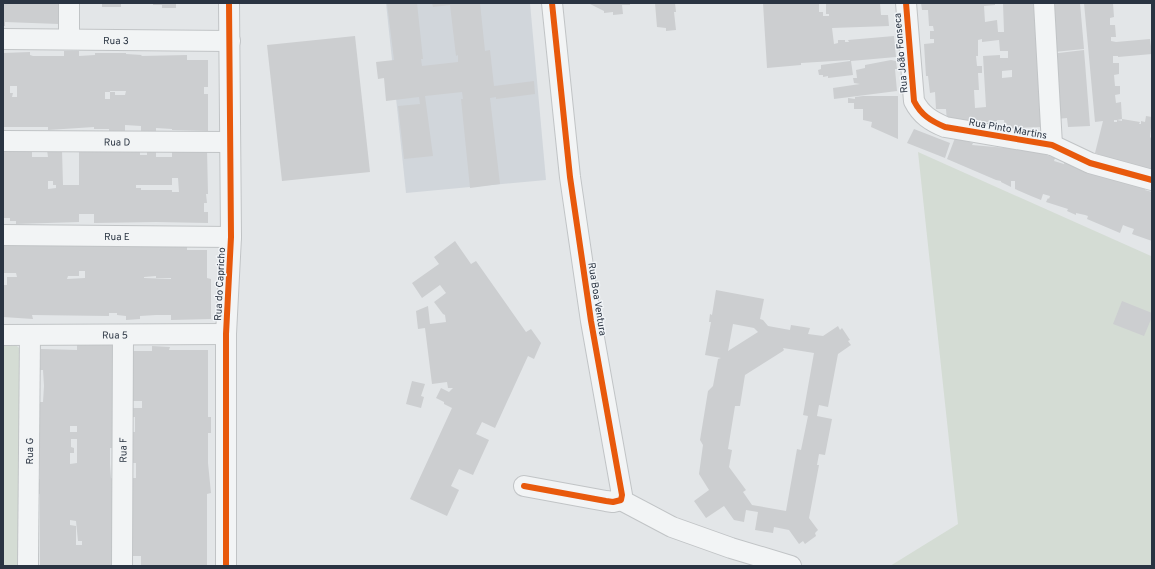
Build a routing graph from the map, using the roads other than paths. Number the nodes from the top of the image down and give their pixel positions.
1 (69, 3) edge
2 (230, 3) edge
3 (552, 3) edge
4 (906, 3) edge
5 (1044, 3) edge
6 (3, 39) edge
7 (69, 39) junction
8 (230, 41) junction
9 (914, 101) joint
10 (3, 141) edge
11 (230, 142) junction
12 (1052, 145) junction
13 (1152, 180) edge
14 (3, 235) edge
15 (231, 237) junction
16 (226, 334) junction
17 (3, 335) edge
18 (30, 335) junction
19 (123, 335) junction
20 (524, 486) dead end
21 (621, 500) junction
22 (28, 566) edge
23 (122, 566) edge
24 (226, 566) edge
25 (791, 566) edge

1 - 7 street
2 - 8 street, Rua do Capricho
3 - 21 street, Rua Boa Ventura
4 - 9 street, Rua João Fonseca
5 - 12 street
6 - 7 street, Rua 3
7 - 8 street, Rua 3
8 - 11 street, Rua do Capricho
9 - 12 street, Rua Pinto Martins
10 - 11 street, Rua D
11 - 15 street, Rua do Capricho
12 - 13 street, Rua Pinto Martins
14 - 15 street, Rua E
15 - 16 street, Rua do Capricho
16 - 19 street, Rua 5
16 - 24 street, Rua do Capricho
17 - 18 street, Rua 5
18 - 19 street, Rua 5
18 - 22 street, Rua G
19 - 23 street, Rua F
20 - 21 street
21 - 25 street

